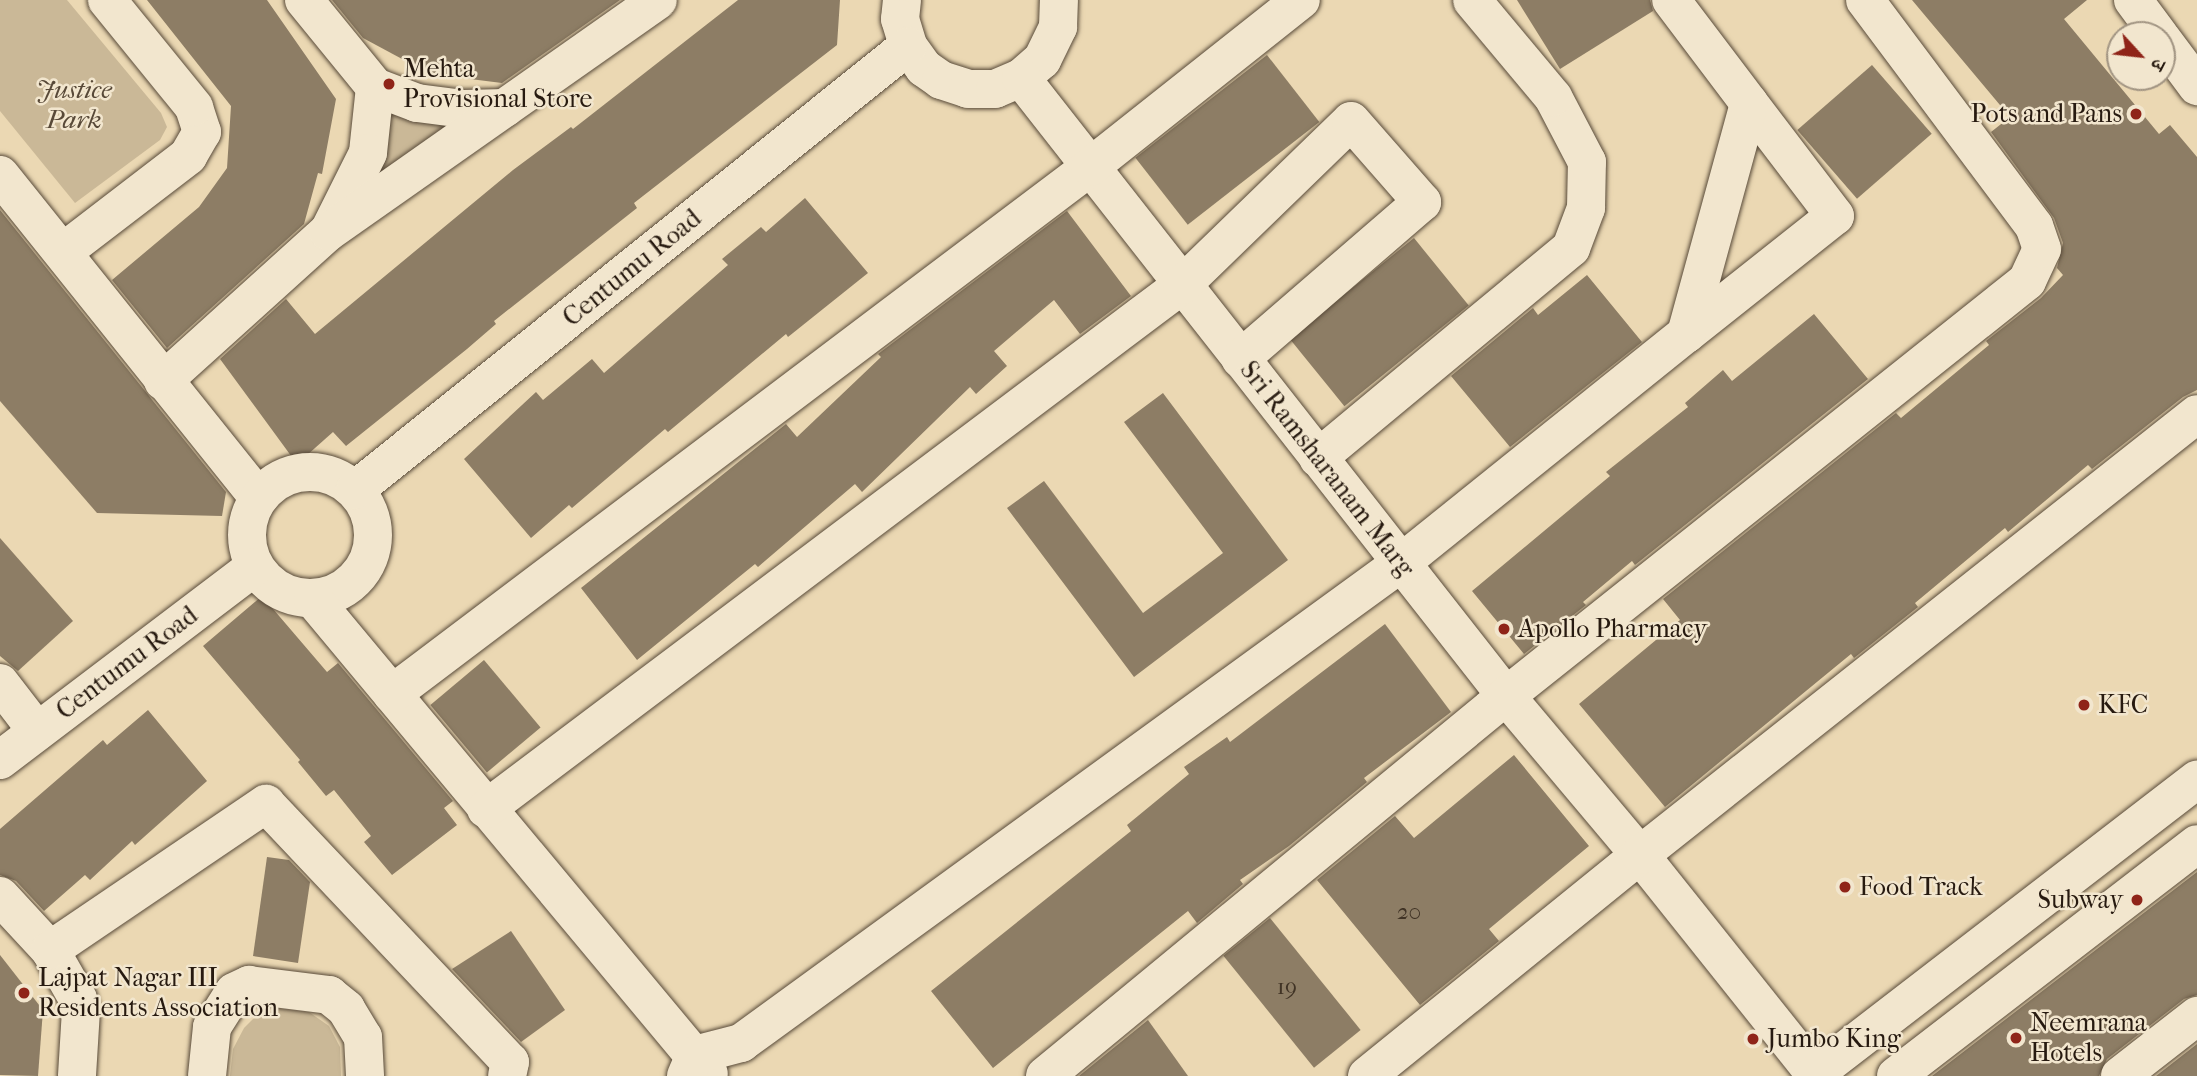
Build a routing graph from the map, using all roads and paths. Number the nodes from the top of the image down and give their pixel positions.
1 (107, 0) edge
2 (304, 0) edge
3 (658, 0) edge
4 (902, 0) edge
5 (1059, 0) edge
6 (1301, 0) edge
7 (1472, 0) edge
8 (1671, 0) edge
9 (1865, 0) edge
10 (2133, 0) edge
11 (2149, 21) edge
12 (908, 46) junction
13 (2176, 58) edge
14 (1021, 78) junction
15 (2197, 86) edge
16 (375, 88) junction
17 (1749, 103) junction
18 (505, 108) junction
19 (1090, 167) junction
20 (0, 175) edge
21 (328, 232) junction
22 (62, 252) junction
23 (1182, 285) junction
24 (1686, 334) junction
25 (1240, 359) junction
26 (163, 381) junction
27 (2197, 414) edge
28 (1318, 458) junction
29 (355, 490) junction
30 (259, 498) junction
31 (1401, 563) junction
32 (254, 567) junction
33 (313, 599) junction
34 (0, 683) edge
35 (392, 694) junction
36 (1506, 696) junction
37 (37, 731) junction
38 (0, 760) edge
39 (2197, 780) edge
40 (486, 809) junction
41 (2195, 850) edge
42 (1640, 855) junction
43 (0, 896) edge
44 (50, 950) junction
45 (2197, 1016) edge
46 (697, 1069) edge
47 (1814, 1075) edge
48 (77, 1076) edge
49 (207, 1076) edge
50 (365, 1076) edge
51 (507, 1076) edge
52 (1045, 1076) edge
53 (1367, 1076) edge
54 (1896, 1076) edge
55 (2120, 1076) edge

1 - 22 street
2 - 16 street
3 - 18 street
4 - 12 street
5 - 14 street
6 - 19 street
7 - 28 street
8 - 17 street
9 - 36 street
10 - 11 street
12 - 14 street
12 - 29 street, Centumu Road
13 - 15 street
14 - 19 street, Sri Ramsharanam Marg
16 - 18 street
16 - 21 street
17 - 24 street
17 - 24 street
18 - 21 street
19 - 23 street, Sri Ramsharanam Marg
19 - 35 street
20 - 22 street
21 - 26 street
22 - 26 street
23 - 25 street, Sri Ramsharanam Marg
23 - 25 street
23 - 40 street
24 - 31 street
25 - 28 street, Sri Ramsharanam Marg
26 - 30 street
27 - 42 street
28 - 31 street, Sri Ramsharanam Marg
29 - 30 street
29 - 33 street
30 - 32 street
31 - 36 street, Sri Ramsharanam Marg
31 - 46 street
32 - 33 street
32 - 37 street, Centumu Road
33 - 35 street
34 - 37 street
35 - 40 street
36 - 42 street, Sri Ramsharanam Marg
36 - 52 street
37 - 38 street, Centumu Road
39 - 47 street
40 - 46 street
41 - 54 street
42 - 47 street, Sri Ramsharanam Marg
42 - 53 street
43 - 44 street
44 - 48 street
44 - 51 street
45 - 55 street
49 - 50 street

